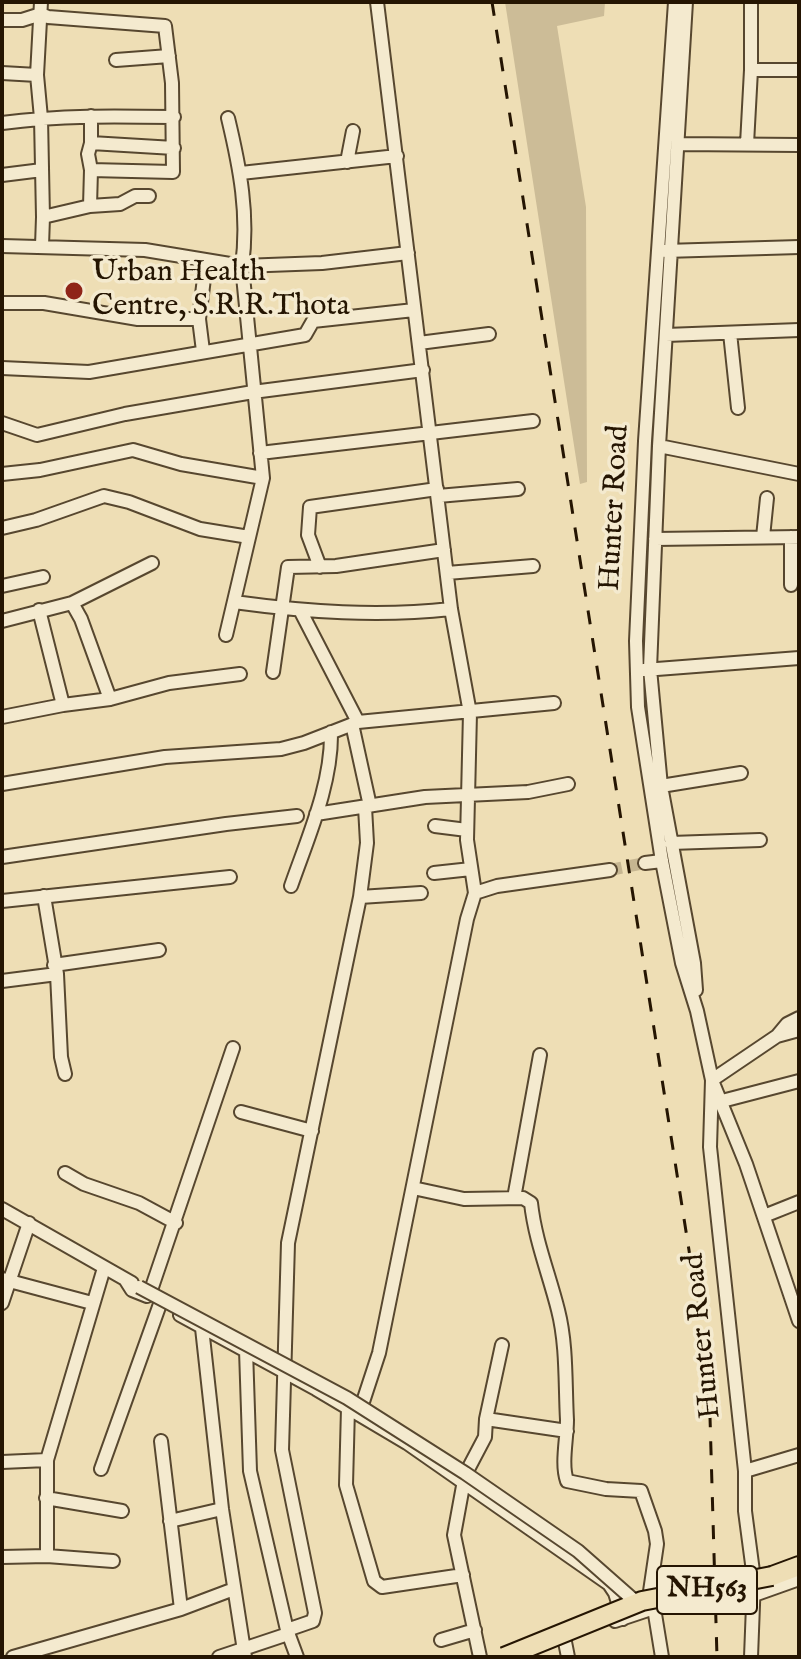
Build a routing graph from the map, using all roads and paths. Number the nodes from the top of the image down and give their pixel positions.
1 (377, 2) edge
2 (675, 2) edge
3 (686, 2) edge
4 (751, 2) edge
5 (41, 8) edge
6 (2, 20) edge
7 (169, 56) junction
8 (116, 60) dead end
9 (751, 70) junction
10 (799, 70) edge
11 (2, 73) edge
12 (37, 75) junction
13 (91, 116) junction
14 (174, 117) junction
15 (41, 118) junction
16 (228, 118) dead end
17 (2, 123) edge
18 (353, 131) dead end
19 (91, 143) junction
20 (678, 144) junction
21 (747, 144) junction
22 (799, 145) edge
23 (174, 148) junction
24 (397, 156) junction
25 (347, 162) junction
26 (42, 170) junction
27 (91, 170) junction
28 (135, 171) junction
29 (241, 173) junction
30 (2, 175) edge
31 (135, 196) junction
32 (149, 196) dead end
33 (90, 206) junction
34 (43, 217) junction
35 (2, 246) edge
36 (42, 246) junction
37 (799, 247) edge
38 (664, 251) junction
39 (408, 253) junction
40 (206, 262) junction
41 (242, 266) junction
42 (2, 303) edge
43 (414, 310) junction
44 (199, 319) junction
45 (799, 330) edge
46 (730, 333) junction
47 (489, 334) dead end
48 (666, 335) junction
49 (419, 343) junction
50 (248, 345) junction
51 (203, 351) junction
52 (2, 368) edge
53 (423, 370) junction
54 (253, 392) junction
55 (738, 408) dead end
56 (533, 421) dead end
57 (2, 423) edge
58 (431, 434) junction
59 (659, 446) junction
60 (260, 453) junction
61 (2, 474) edge
62 (799, 474) edge
63 (263, 478) junction
64 (518, 489) dead end
65 (437, 493) junction
66 (767, 498) dead end
67 (2, 528) edge
68 (249, 537) junction
69 (763, 537) junction
70 (795, 537) edge
71 (655, 539) junction
72 (444, 550) junction
73 (152, 563) dead end
74 (533, 566) dead end
75 (320, 567) junction
76 (447, 573) junction
77 (43, 577) dead end
78 (791, 585) dead end
79 (2, 586) edge
80 (234, 602) junction
81 (72, 603) junction
82 (281, 609) junction
83 (451, 609) junction
84 (39, 610) junction
85 (300, 610) junction
86 (2, 621) edge
87 (226, 635) dead end
88 (799, 658) edge
89 (643, 670) junction
90 (273, 672) dead end
91 (240, 674) dead end
92 (110, 699) junction
93 (554, 703) dead end
94 (63, 705) junction
95 (470, 713) junction
96 (2, 717) edge
97 (355, 723) junction
98 (327, 734) junction
99 (741, 773) dead end
100 (2, 784) edge
101 (568, 784) dead end
102 (661, 786) junction
103 (467, 793) junction
104 (367, 807) junction
105 (316, 814) junction
106 (297, 816) dead end
107 (435, 826) dead end
108 (467, 830) junction
109 (760, 840) dead end
110 (671, 843) junction
111 (2, 857) edge
112 (662, 861) junction
113 (645, 863) tunnel mouth
114 (471, 869) junction
115 (610, 870) tunnel mouth
116 (434, 873) dead end
117 (230, 877) dead end
118 (291, 886) dead end
119 (421, 893) dead end
120 (475, 893) junction
121 (44, 896) junction
122 (360, 897) junction
123 (2, 901) edge
124 (159, 950) dead end
125 (55, 970) junction
126 (2, 981) edge
127 (697, 1011) junction
128 (799, 1018) edge
129 (799, 1030) edge
130 (777, 1036) junction
131 (233, 1048) dead end
132 (540, 1055) dead end
133 (65, 1074) dead end
134 (711, 1076) junction
135 (799, 1081) edge
136 (722, 1101) junction
137 (241, 1112) dead end
138 (312, 1131) junction
139 (65, 1173) dead end
140 (413, 1188) junction
141 (514, 1198) junction
142 (799, 1202) edge
143 (2, 1209) edge
144 (764, 1216) junction
145 (29, 1223) junction
146 (176, 1223) junction
147 (104, 1268) junction
148 (125, 1279) junction
149 (6, 1280) edge
150 (144, 1290) junction
151 (2, 1303) edge
152 (92, 1303) junction
153 (160, 1304) junction
154 (799, 1321) edge
155 (202, 1328) junction
156 (502, 1345) dead end
157 (246, 1350) junction
158 (283, 1372) junction
159 (354, 1411) junction
160 (486, 1419) junction
161 (567, 1431) junction
162 (161, 1441) dead end
163 (799, 1455) edge
164 (47, 1460) junction
165 (2, 1462) edge
166 (101, 1469) dead end
167 (745, 1471) junction
168 (463, 1484) junction
169 (46, 1498) junction
170 (222, 1509) junction
171 (122, 1511) dead end
172 (170, 1521) junction
173 (47, 1556) junction
174 (2, 1557) edge
175 (113, 1561) dead end
176 (799, 1566) edge
177 (463, 1575) junction
178 (799, 1579) edge
179 (234, 1589) junction
180 (754, 1595) junction
181 (645, 1606) junction
182 (181, 1609) junction
183 (623, 1619) junction
184 (475, 1630) junction
185 (288, 1632) junction
186 (564, 1637) junction
187 (441, 1640) dead end
188 (244, 1653) edge
189 (13, 1657) edge
190 (219, 1657) edge
191 (297, 1657) edge
192 (480, 1657) edge
193 (504, 1657) edge
194 (514, 1657) edge
195 (568, 1657) edge
196 (662, 1657) edge
197 (751, 1657) edge

1 - 24 street
2 - 38 street, Hunter Road
3 - 20 street, Hunter Road
4 - 9 street
5 - 6 street
5 - 7 street
5 - 12 street
7 - 8 street
7 - 14 street
9 - 10 street
9 - 21 street
11 - 12 street
12 - 15 street
13 - 14 street
13 - 15 street
13 - 19 street
14 - 23 street
15 - 17 street
15 - 26 street
16 - 29 street
18 - 25 street
19 - 23 street
19 - 27 street
20 - 21 street
20 - 38 street, Hunter Road
21 - 22 street
23 - 28 street
24 - 25 street
24 - 39 street
25 - 29 street
26 - 30 street
26 - 34 street
27 - 28 street
27 - 33 street
28 - 31 street
29 - 41 street
31 - 32 street
31 - 33 street
33 - 34 street
34 - 36 street
35 - 36 street
36 - 40 street
37 - 38 street
38 - 48 street, Hunter Road
38 - 89 street, Hunter Road
39 - 41 street
39 - 43 street
40 - 41 street
40 - 44 street
41 - 50 street
42 - 44 street
43 - 49 street
43 - 50 street
44 - 51 street
45 - 46 street
46 - 48 street
46 - 55 street
47 - 49 street
48 - 59 street, Hunter Road
49 - 53 street
50 - 51 street
50 - 54 street
51 - 52 street
53 - 54 street
53 - 58 street
54 - 57 street
54 - 60 street
56 - 58 street
58 - 60 street
58 - 65 street
59 - 62 street
59 - 71 street, Hunter Road
60 - 63 street
61 - 63 street
63 - 68 street
64 - 65 street
65 - 72 street
65 - 75 street
66 - 69 street
67 - 68 street
68 - 80 street
69 - 70 street
69 - 71 street
70 - 78 street
71 - 89 street, Hunter Road
72 - 75 street
72 - 76 street
73 - 81 street
74 - 76 street
75 - 82 street
76 - 83 street
77 - 79 street
80 - 82 street
80 - 87 street
81 - 84 street
81 - 92 street
82 - 85 street
82 - 90 street
83 - 85 street
83 - 95 street
84 - 86 street
84 - 94 street
85 - 97 street
88 - 89 street
89 - 102 street, Hunter Road
89 - 112 street, Hunter Road
91 - 92 street
92 - 94 street
93 - 95 street
94 - 96 street
95 - 97 street
95 - 103 street
97 - 98 street
97 - 104 street
98 - 100 street
98 - 105 street
99 - 102 street
101 - 103 street
102 - 110 street, Hunter Road
103 - 104 street
103 - 108 street
104 - 105 street
104 - 122 street
105 - 118 street
106 - 111 street
107 - 108 street
108 - 114 street
109 - 110 street
110 - 127 street, Hunter Road
112 - 113 street
112 - 127 street, Hunter Road
114 - 116 street
114 - 120 street
115 - 120 street
117 - 121 street
119 - 122 street
120 - 140 street
121 - 123 street
121 - 125 street
122 - 138 street
124 - 125 street
125 - 126 street
125 - 133 street
127 - 134 street, Hunter Road
128 - 130 street
129 - 130 street
130 - 134 street
131 - 146 street
132 - 141 street
134 - 136 street
134 - 167 street, Hunter Road
135 - 136 street
136 - 144 street
137 - 138 street
138 - 158 street
139 - 146 street
140 - 141 street
140 - 159 street
141 - 161 street
142 - 144 street
143 - 145 street
144 - 154 street
145 - 147 street
145 - 149 street
146 - 150 street
147 - 148 street
147 - 152 street
148 - 150 street
148 - 153 street
149 - 151 street
149 - 152 street
150 - 181 street, bridge
152 - 164 street
153 - 155 street
153 - 166 street
155 - 157 street
155 - 170 street
156 - 160 street
157 - 158 street
157 - 185 street
158 - 159 street
158 - 185 street
159 - 168 street
159 - 177 street
160 - 161 street
160 - 168 street
161 - 181 street
162 - 172 street
163 - 167 street
164 - 165 street
164 - 169 street
167 - 180 street, Hunter Road
168 - 177 street
168 - 183 street
169 - 171 street
169 - 173 street
170 - 172 street
170 - 179 street
172 - 182 street
173 - 174 street
173 - 175 street
176 - 181 highway, NH563, bridge
177 - 184 street
178 - 180 street
179 - 182 street
179 - 188 street
180 - 197 street, Hunter Road
181 - 183 street
181 - 193 highway, NH563, bridge
181 - 196 street
182 - 189 street
183 - 186 street
184 - 187 street
184 - 192 street
185 - 188 street
185 - 191 street
186 - 194 street
186 - 195 street
188 - 190 street

